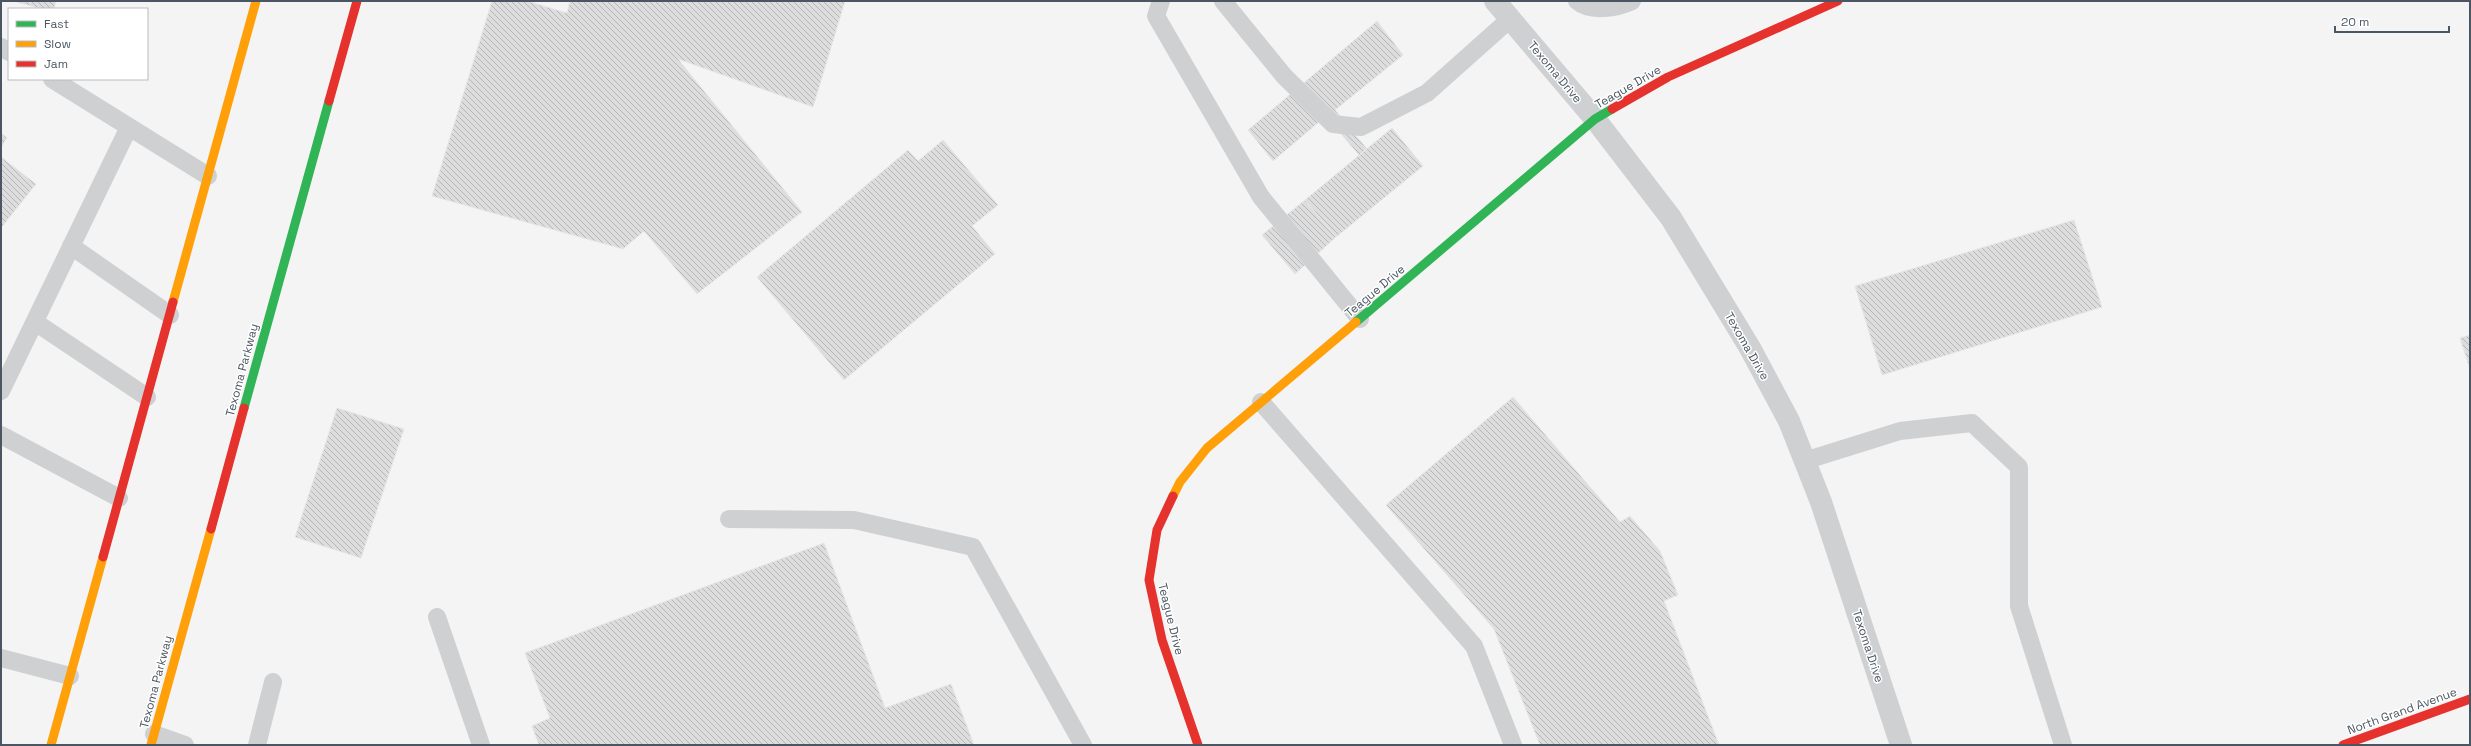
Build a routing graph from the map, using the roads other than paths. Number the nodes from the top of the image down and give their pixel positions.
1 (256, 1) edge
2 (357, 1) edge
3 (1161, 1) edge
4 (1223, 1) edge
5 (1494, 1) edge
6 (1577, 1) edge
7 (1632, 1) edge
8 (1838, 1) edge
9 (1510, 19) junction
10 (54, 80) edge
11 (1596, 119) junction
12 (129, 127) junction
13 (208, 176) junction
14 (71, 246) junction
15 (170, 314) junction
16 (1360, 319) junction
17 (34, 322) junction
18 (1, 391) edge
19 (147, 397) junction
20 (1261, 402) junction
21 (1, 435) edge
22 (1804, 461) junction
23 (119, 498) junction
24 (729, 518) dead end
25 (437, 617) dead end
26 (1, 658) edge
27 (70, 676) junction
28 (273, 682) dead end
29 (2470, 699) edge
30 (153, 740) edge
31 (51, 745) edge
32 (185, 745) edge
33 (257, 745) edge
34 (481, 745) edge
35 (1083, 745) edge
36 (1198, 745) edge
37 (1513, 745) edge
38 (1901, 745) edge
39 (2063, 745) edge
40 (2343, 745) edge

1 - 13 main road
2 - 30 main road, Texoma Parkway
3 - 16 lane
4 - 9 lane
5 - 9 street, Texoma Drive
6 - 7 lane
8 - 11 main road, Teague Drive
9 - 11 street, Texoma Drive
10 - 12 lane
11 - 16 main road, Teague Drive
11 - 22 street, Texoma Drive
12 - 13 lane
12 - 14 lane
13 - 15 main road
14 - 15 lane
14 - 17 lane
15 - 19 main road
16 - 20 main road, Teague Drive
17 - 18 lane
17 - 19 lane
19 - 23 main road
20 - 36 main road, Teague Drive
20 - 37 lane
21 - 23 lane
22 - 38 street, Texoma Drive
22 - 39 lane
23 - 27 main road
24 - 35 lane
25 - 34 lane
26 - 27 lane
27 - 31 main road
28 - 33 lane
29 - 40 main road, North Grand Avenue
30 - 32 lane

